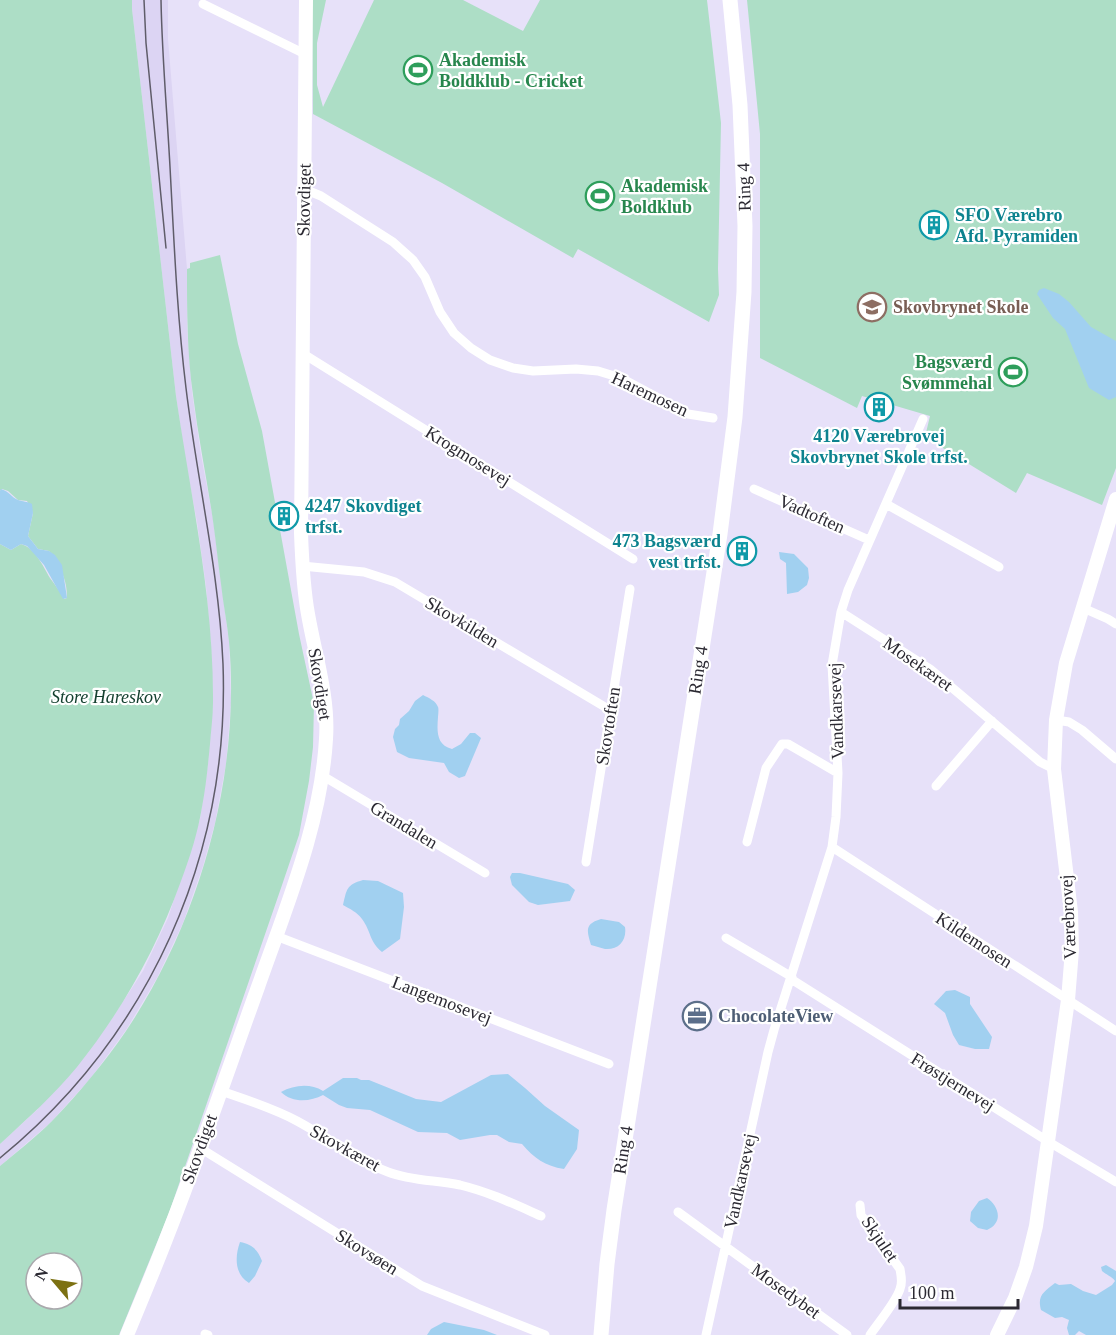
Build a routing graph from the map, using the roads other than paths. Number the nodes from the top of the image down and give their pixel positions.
1 (306, 0) edge
2 (730, 1) edge
3 (203, 4) dead end
4 (305, 54) junction
5 (304, 189) junction
6 (302, 353) junction
7 (713, 418) dead end
8 (923, 419) dead end
9 (754, 489) dead end
10 (1116, 499) edge
11 (886, 504) junction
12 (869, 540) junction
13 (633, 559) dead end
14 (302, 566) junction
15 (999, 567) dead end
16 (630, 589) dead end
17 (1083, 608) junction
18 (841, 612) junction
19 (1116, 624) edge
20 (610, 710) junction
21 (1056, 720) junction
22 (992, 721) junction
23 (1116, 759) edge
24 (1054, 769) junction
25 (838, 773) junction
26 (323, 776) junction
27 (936, 786) dead end
28 (747, 842) dead end
29 (832, 848) junction
30 (586, 862) dead end
31 (485, 873) dead end
32 (276, 936) junction
33 (726, 938) dead end
34 (791, 978) junction
35 (1068, 1000) junction
36 (1116, 1031) edge
37 (609, 1064) dead end
38 (220, 1091) junction
39 (1049, 1142) junction
40 (200, 1148) junction
41 (1116, 1182) edge
42 (860, 1205) dead end
43 (678, 1212) dead end
44 (541, 1216) dead end
45 (726, 1247) junction
46 (127, 1335) edge
47 (545, 1335) edge
48 (601, 1335) edge
49 (706, 1335) edge
50 (847, 1335) edge
51 (870, 1335) edge
52 (997, 1335) edge

1 - 4 street, Skovdiget
2 - 48 main road, Ring 4
3 - 4 street
4 - 5 street, Skovdiget
5 - 6 street, Skovdiget
5 - 7 street, Haremosen
6 - 13 street, Krogmosevej
6 - 14 street, Skovdiget
8 - 11 street, Vandkarsevej
9 - 12 street, Vadtoften
10 - 17 street, Værebrovej
11 - 12 street, Vandkarsevej
11 - 15 street
12 - 18 street, Vandkarsevej
14 - 20 street, Skovkilden
14 - 26 street, Skovdiget
16 - 20 street, Skovtoften
17 - 19 street
17 - 21 street, Værebrovej
18 - 22 street, Mosekæret
18 - 25 street, Vandkarsevej
20 - 30 street, Skovtoften
21 - 23 street
21 - 24 street, Værebrovej
22 - 24 street, Mosekæret
22 - 27 street
24 - 35 street, Værebrovej
25 - 28 street
25 - 29 street, Vandkarsevej
26 - 31 street, Grandalen
26 - 32 street, Skovdiget
29 - 34 street, Vandkarsevej
29 - 35 street, Kildemosen
32 - 37 street, Langemosevej
32 - 38 street, Skovdiget
33 - 34 street
34 - 39 street, Frøstjernevej
34 - 45 street, Vandkarsevej
35 - 36 street, Kildemosen
35 - 39 street, Værebrovej
38 - 40 street, Skovdiget
38 - 44 street, Skovkæret
39 - 41 street, Frøstjernevej
39 - 52 street, Værebrovej
40 - 46 street, Skovdiget
40 - 47 street, Skovsøen
42 - 51 street, Skjulet
43 - 45 street, Vandkarsevej
45 - 49 street, Vandkarsevej
45 - 50 street, Mosedybet

